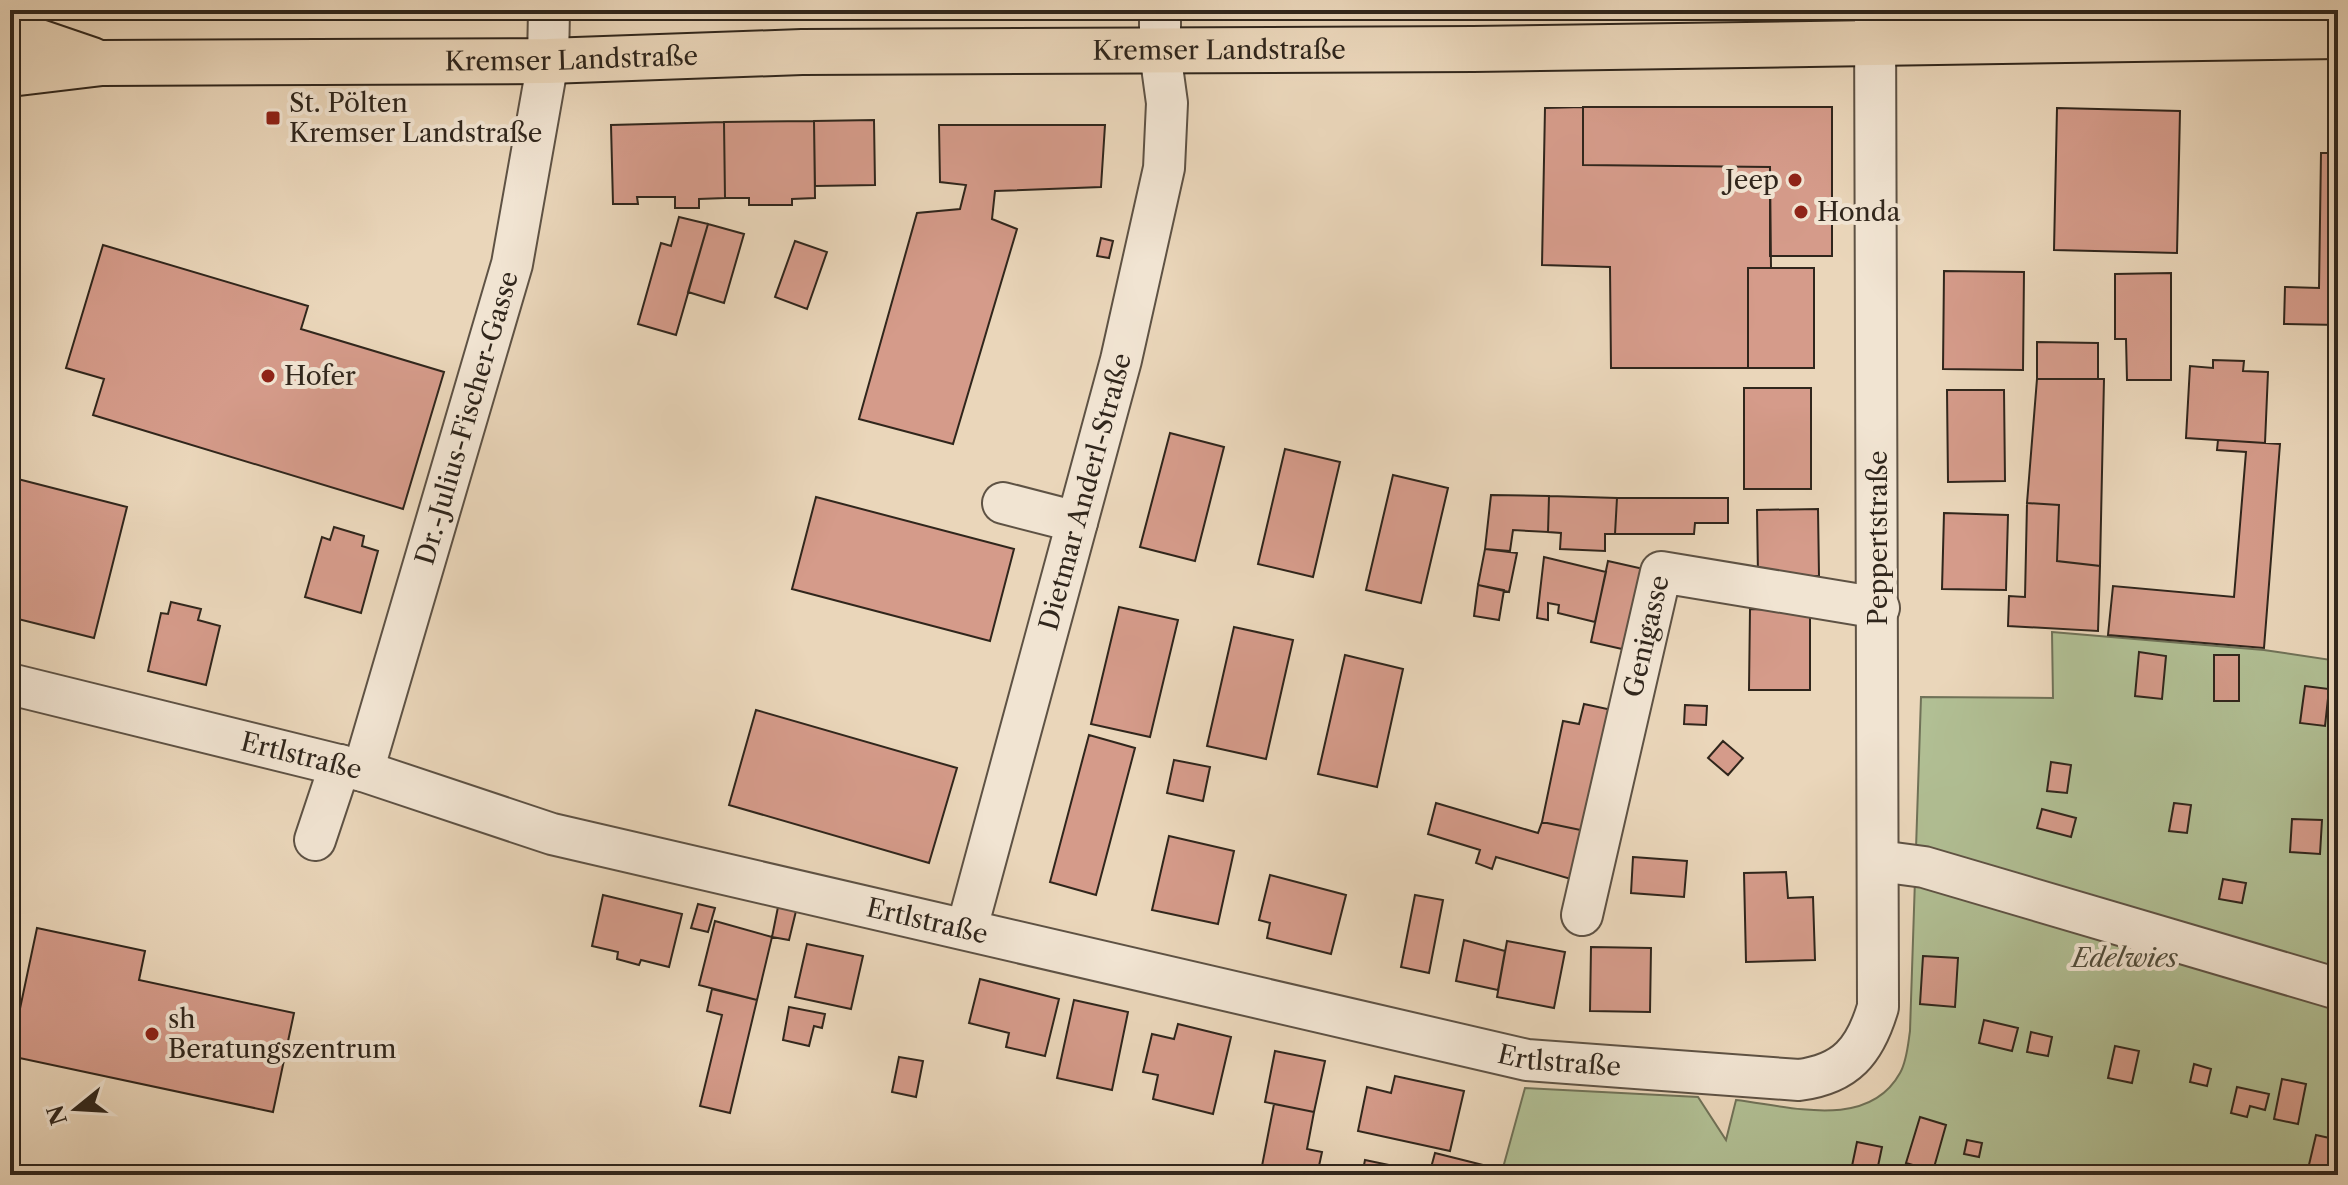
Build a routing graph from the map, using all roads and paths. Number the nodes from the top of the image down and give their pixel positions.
1 (549, 10) edge
2 (1875, 26) edge
3 (1160, 31) edge
4 (10, 32) edge
5 (2338, 36) edge
6 (548, 61) junction
7 (102, 63) junction
8 (10, 74) edge
9 (1003, 503) dead end
10 (1077, 522) junction
11 (1879, 608) junction
12 (10, 684) edge
13 (351, 768) junction
14 (315, 840) dead end
15 (1879, 861) junction
16 (1582, 915) dead end
17 (967, 928) junction
18 (2338, 989) edge
19 (1852, 1058) joint

1 - 6 street, Dr.-Julius-Fischer-Gasse
2 - 3 main road, Kremser Landstraße
2 - 5 main road, Kremser Landstraße
2 - 11 street, Peppertstraße
3 - 6 main road, Kremser Landstraße
3 - 10 street, Dietmar Anderl-Straße
4 - 7 main road, Kremser Landstraße
6 - 7 main road, Kremser Landstraße
6 - 13 street, Dr.-Julius-Fischer-Gasse
7 - 8 main road, Kremser Landstraße
9 - 10 street
10 - 17 street, Dietmar Anderl-Straße
11 - 15 street, Peppertstraße
11 - 16 street, Genigasse
12 - 13 street, Ertlstraße
13 - 14 street, Dr.-Julius-Fischer-Gasse
13 - 17 street, Ertlstraße
15 - 18 street
15 - 19 street, Peppertstraße
17 - 19 street, Ertlstraße

